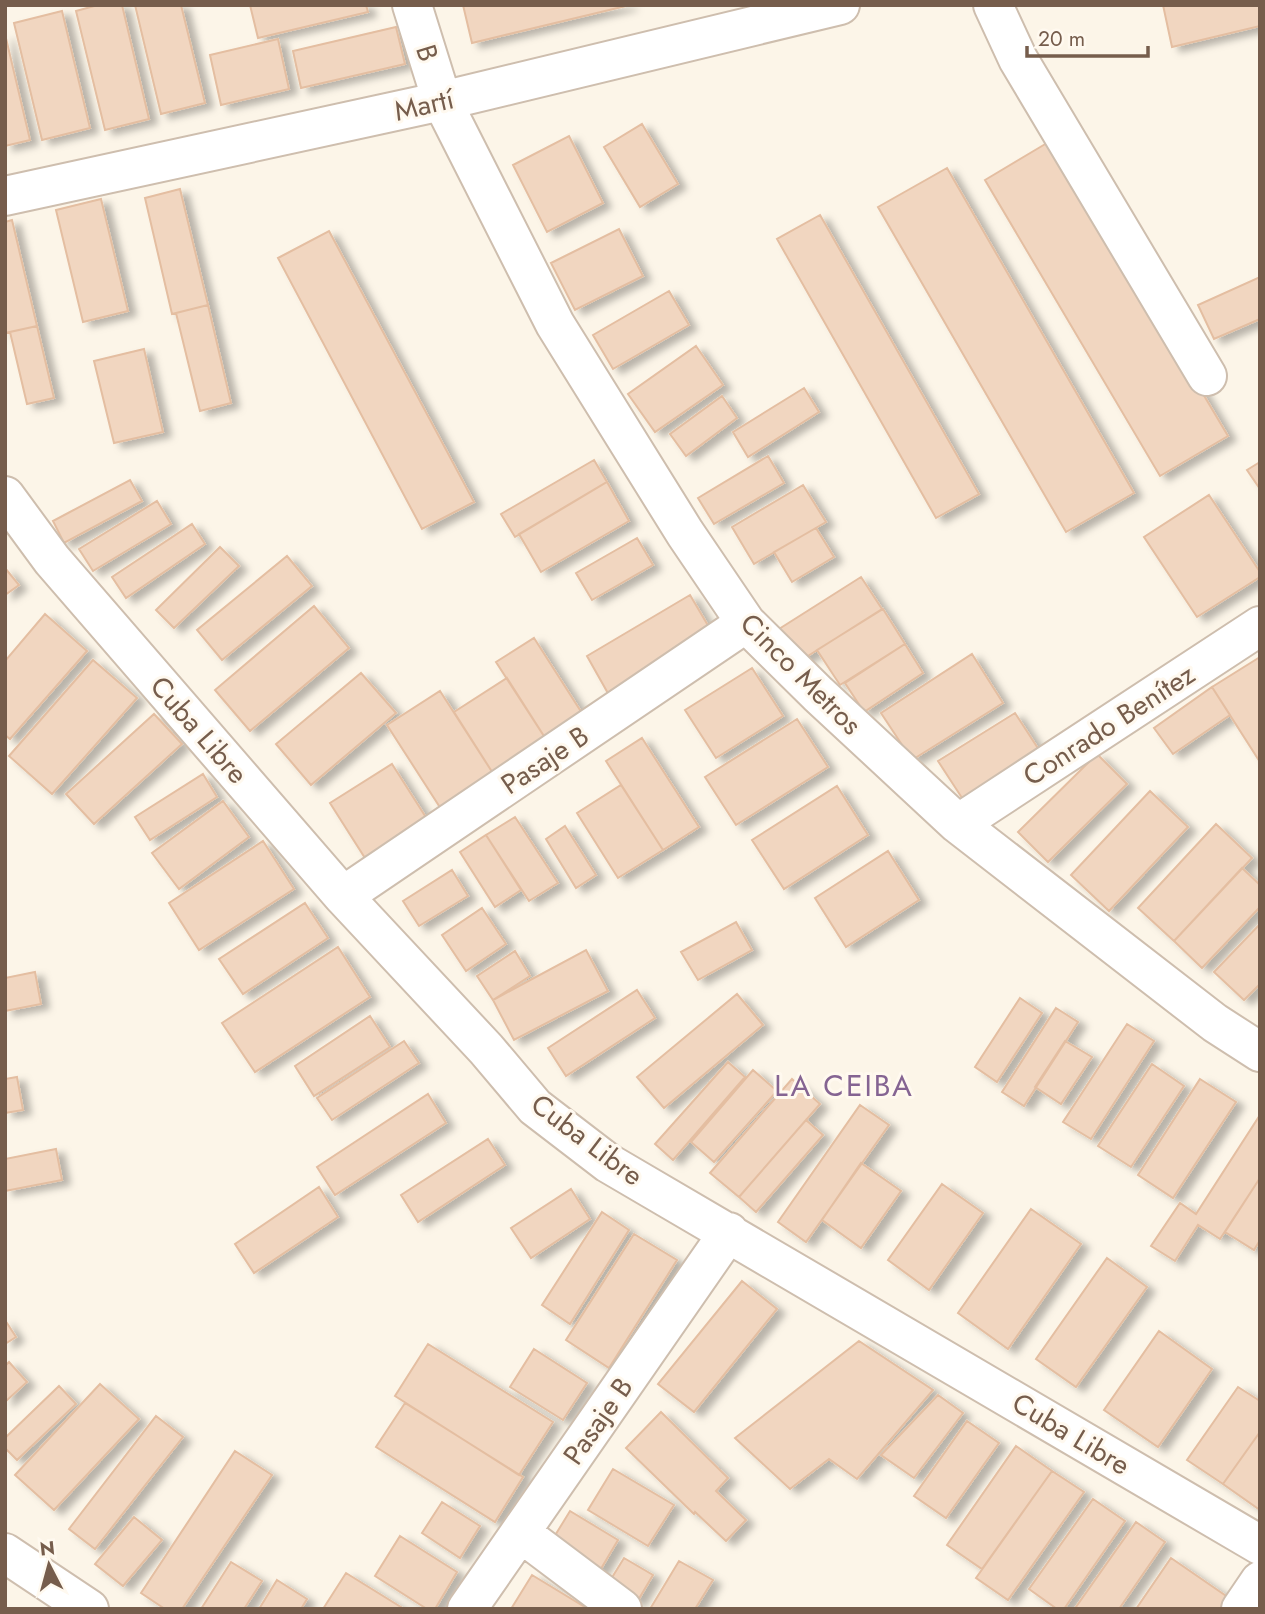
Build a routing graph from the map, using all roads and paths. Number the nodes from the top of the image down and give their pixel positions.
1 (412, 5) edge
2 (840, 5) edge
3 (993, 5) edge
4 (442, 102) junction
5 (5, 196) edge
6 (1207, 376) dead end
7 (5, 496) edge
8 (746, 623) junction
9 (1260, 626) edge
10 (958, 824) junction
11 (343, 897) junction
12 (1260, 1052) edge
13 (729, 1232) junction
14 (521, 1533) junction
15 (1260, 1545) edge
16 (5, 1553) edge
17 (1260, 1581) edge
18 (89, 1609) edge
19 (467, 1609) edge
20 (622, 1609) edge
21 (1241, 1609) edge

1 - 4 street, B
2 - 4 street, Martí
3 - 6 street
4 - 5 street, Martí
4 - 8 street, Cinco Metros
7 - 11 street, Cuba Libre
8 - 10 street, Cinco Metros
8 - 11 street, Pasaje B
9 - 10 street, Conrado Benítez
10 - 12 street, Cinco Metros
11 - 13 street, Cuba Libre
13 - 14 street, Pasaje B
13 - 15 street, Cuba Libre
14 - 19 street, Pasaje B
14 - 20 street
16 - 18 street
17 - 21 street

